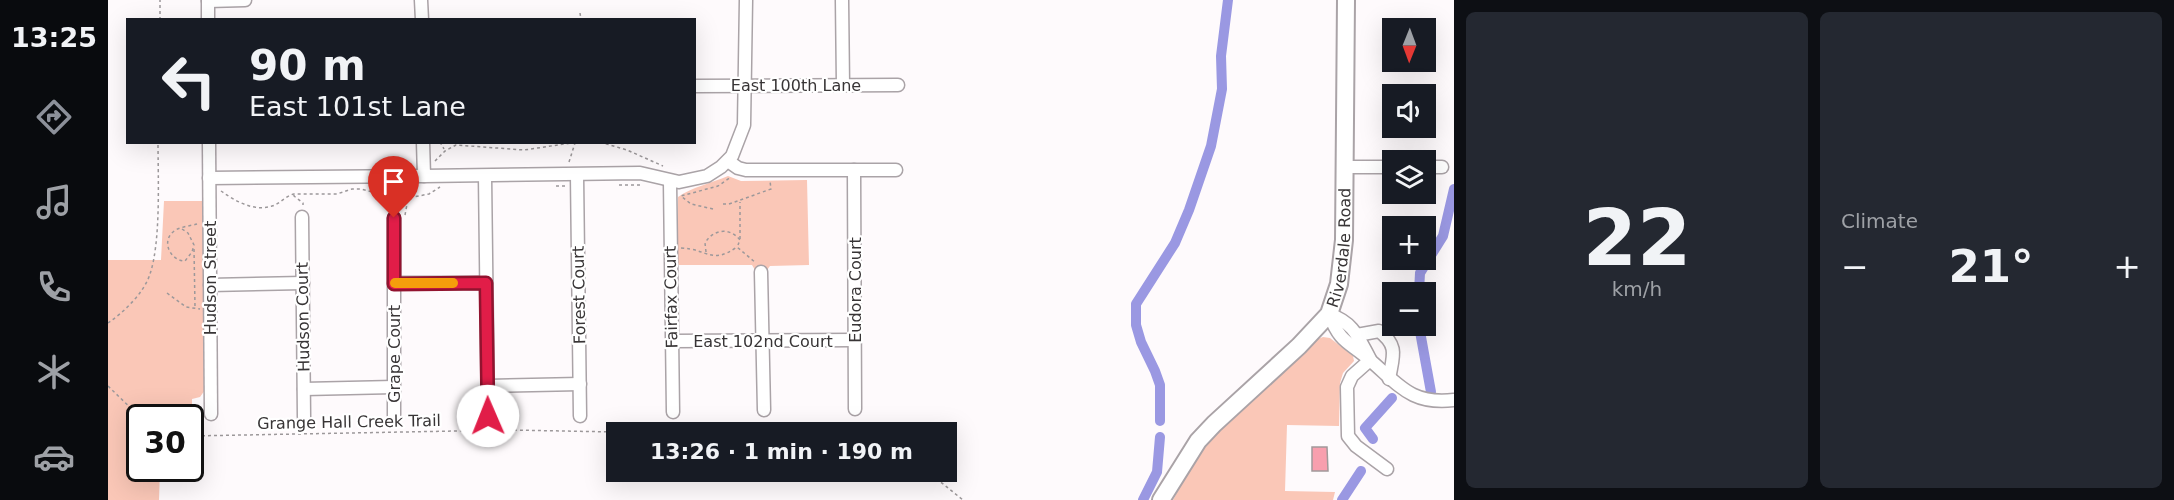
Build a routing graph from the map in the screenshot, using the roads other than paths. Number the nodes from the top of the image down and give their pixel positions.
1 (245, 0) edge
2 (421, 0) edge
3 (746, 0) edge
4 (842, 0) edge
5 (1346, 0) edge
6 (208, 1) edge
7 (208, 18) edge
8 (422, 18) edge
9 (898, 84) dead end
10 (843, 85) junction
11 (696, 86) edge
12 (746, 86) junction
13 (209, 144) edge
14 (423, 144) edge
15 (728, 161) junction
16 (1382, 167) edge
17 (1436, 167) edge
18 (1442, 167) dead end
19 (1344, 168) junction
20 (854, 170) junction
21 (896, 170) dead end
22 (571, 175) junction
23 (424, 176) junction
24 (485, 176) junction
25 (209, 178) junction
26 (670, 182) junction
27 (302, 217) dead end
28 (394, 218) dead end
29 (761, 272) road end
30 (303, 283) junction
31 (486, 283) junction
32 (394, 284) junction
33 (210, 285) junction
34 (1329, 314) junction
35 (1357, 335) junction
36 (763, 340) junction
37 (855, 340) junction
38 (672, 341) junction
39 (1370, 360) junction
40 (1389, 379) junction
41 (580, 384) junction
42 (488, 386) junction
43 (394, 387) junction
44 (304, 389) junction
45 (1454, 400) edge
46 (855, 409) dead end
47 (764, 410) dead end
48 (673, 412) dead end
49 (211, 414) dead end
50 (488, 416) dead end
51 (580, 416) dead end
52 (304, 417) dead end
53 (394, 418) dead end
54 (1387, 469) dead end
55 (1161, 500) edge

1 - 6 street
2 - 8 street
3 - 12 street
4 - 10 street
5 - 19 street, Riverdale Road
6 - 7 street
9 - 10 street, East 100th Lane
10 - 12 street, East 100th Lane
11 - 12 street, East 100th Lane
12 - 15 street
13 - 25 street, Hudson Street
14 - 23 street
15 - 20 street
15 - 26 street
16 - 19 street
17 - 18 street
19 - 34 street, Riverdale Road
20 - 21 street
20 - 37 street, Eudora Court
22 - 24 street
22 - 26 street
22 - 41 street, Forest Court
23 - 24 street
23 - 25 street
24 - 31 street
25 - 33 street, Hudson Street
26 - 38 street, Fairfax Court
27 - 30 street, Hudson Court
28 - 32 street, Grape Court
29 - 36 street
30 - 33 street
30 - 44 street, Hudson Court
31 - 32 street
31 - 42 street
32 - 43 street, Grape Court
33 - 49 street, Hudson Street
34 - 35 street
34 - 39 street
34 - 55 street, Riverdale Road
35 - 39 street
35 - 40 street
36 - 37 street, East 102nd Court
36 - 38 street, East 102nd Court
36 - 47 street
37 - 46 street, Eudora Court
38 - 48 street, Fairfax Court
39 - 40 street
39 - 54 street
40 - 45 street
41 - 42 street
41 - 51 street, Forest Court
42 - 50 street
43 - 44 street
43 - 53 street, Grape Court
44 - 52 street, Hudson Court

